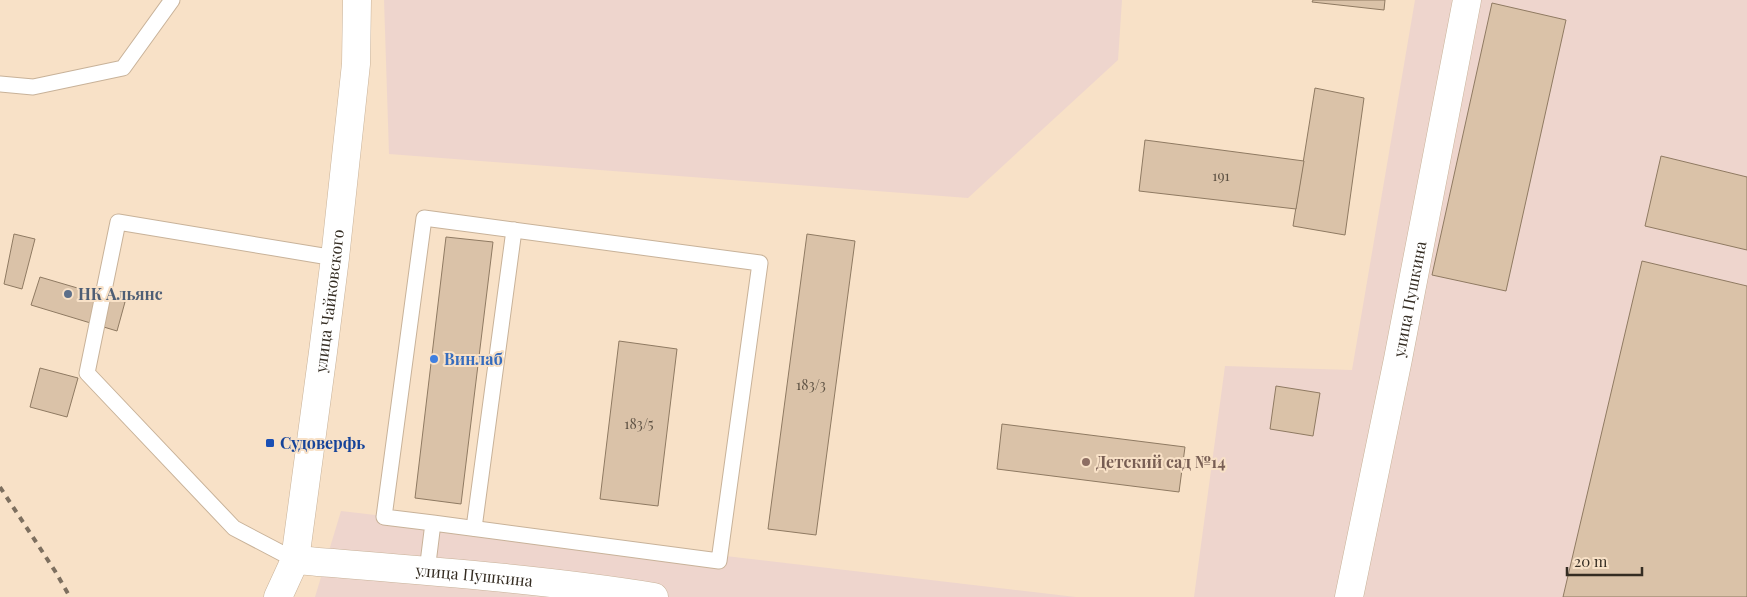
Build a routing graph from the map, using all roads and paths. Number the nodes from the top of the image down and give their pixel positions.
1 (172, 0) edge
2 (357, 0) edge
3 (1467, 0) edge
4 (0, 84) edge
5 (514, 230) junction
6 (335, 258) junction
7 (434, 523) junction
8 (474, 528) junction
9 (295, 560) junction
10 (427, 571) junction
11 (278, 597) edge
12 (654, 597) edge
13 (1349, 597) edge

1 - 4 lane
2 - 6 street, улица Чайковского
3 - 13 street, улица Пушкина
5 - 7 lane
5 - 8 lane
5 - 8 lane
6 - 9 street, улица Чайковского
6 - 9 lane
7 - 8 lane
7 - 10 lane
9 - 10 street, улица Пушкина
9 - 11 street, улица Чайковского
10 - 12 street, улица Пушкина

